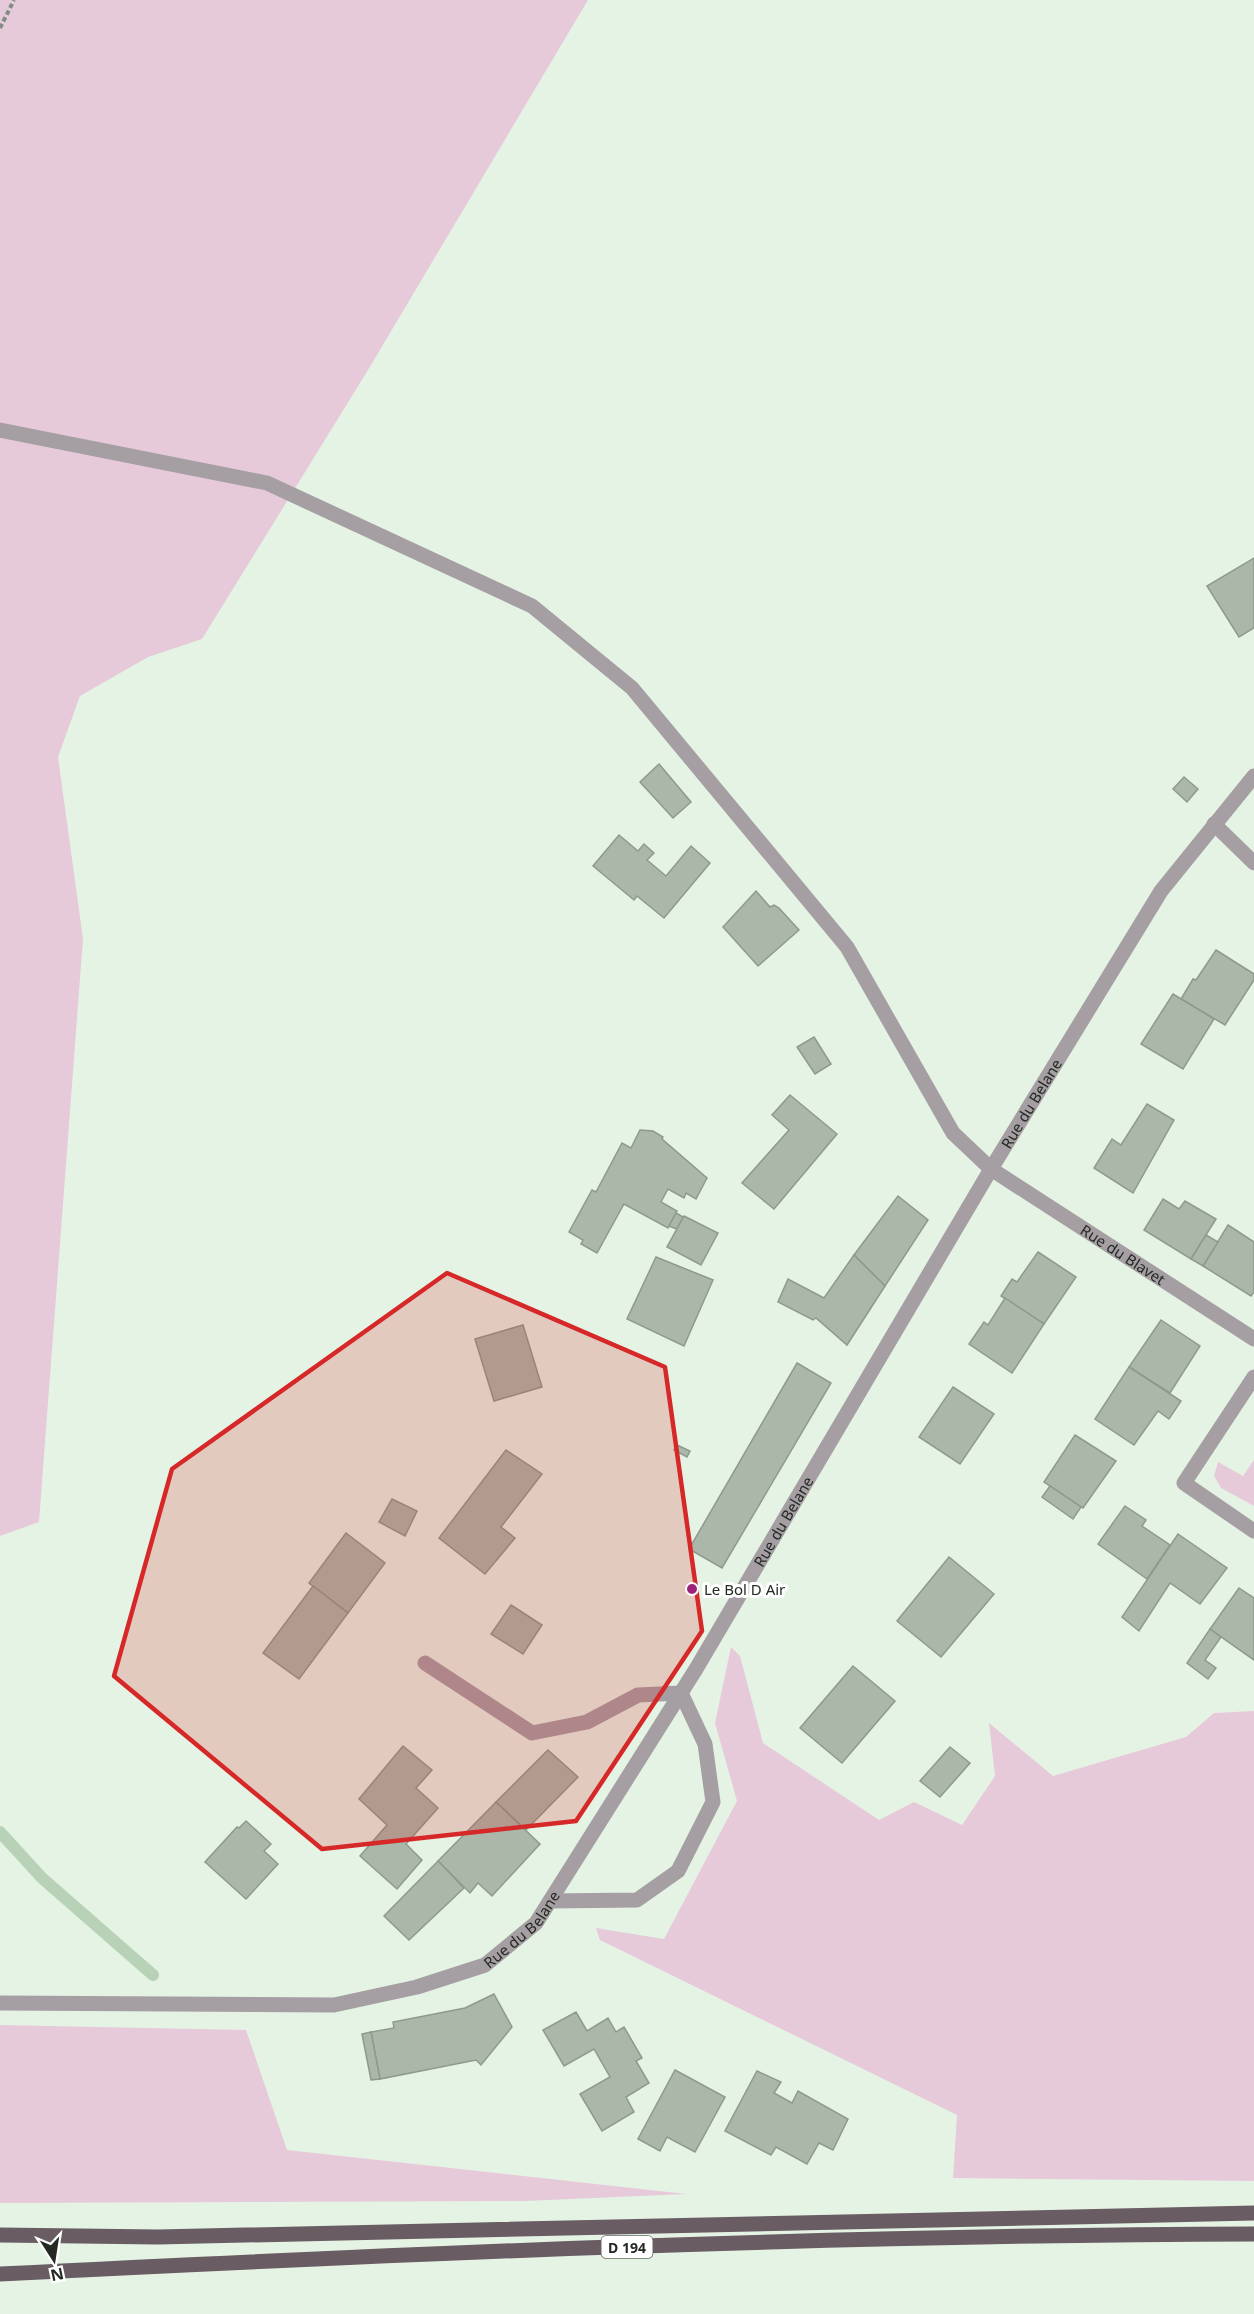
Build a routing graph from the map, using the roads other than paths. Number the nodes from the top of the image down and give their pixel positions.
1 (0, 430) edge
2 (1254, 776) edge
3 (1214, 824) junction
4 (1254, 863) edge
5 (992, 1168) junction
6 (1254, 1338) edge
7 (1254, 1377) edge
8 (1254, 1532) edge
9 (425, 1663) dead end
10 (681, 1693) junction
11 (550, 1901) junction
12 (0, 2003) edge
13 (1254, 2213) edge
14 (1254, 2234) edge
15 (0, 2235) edge
16 (0, 2274) edge

1 - 5 street, Rue du Blavet
2 - 3 street, Rue du Belane
3 - 4 street
3 - 5 street, Rue du Belane
5 - 6 street, Rue du Blavet
5 - 10 street, Rue du Belane
7 - 8 street
9 - 10 street
10 - 11 street, Rue du Belane
10 - 11 street
11 - 12 street, Rue du Belane
13 - 15 main road, D 194
14 - 16 main road, D 194

